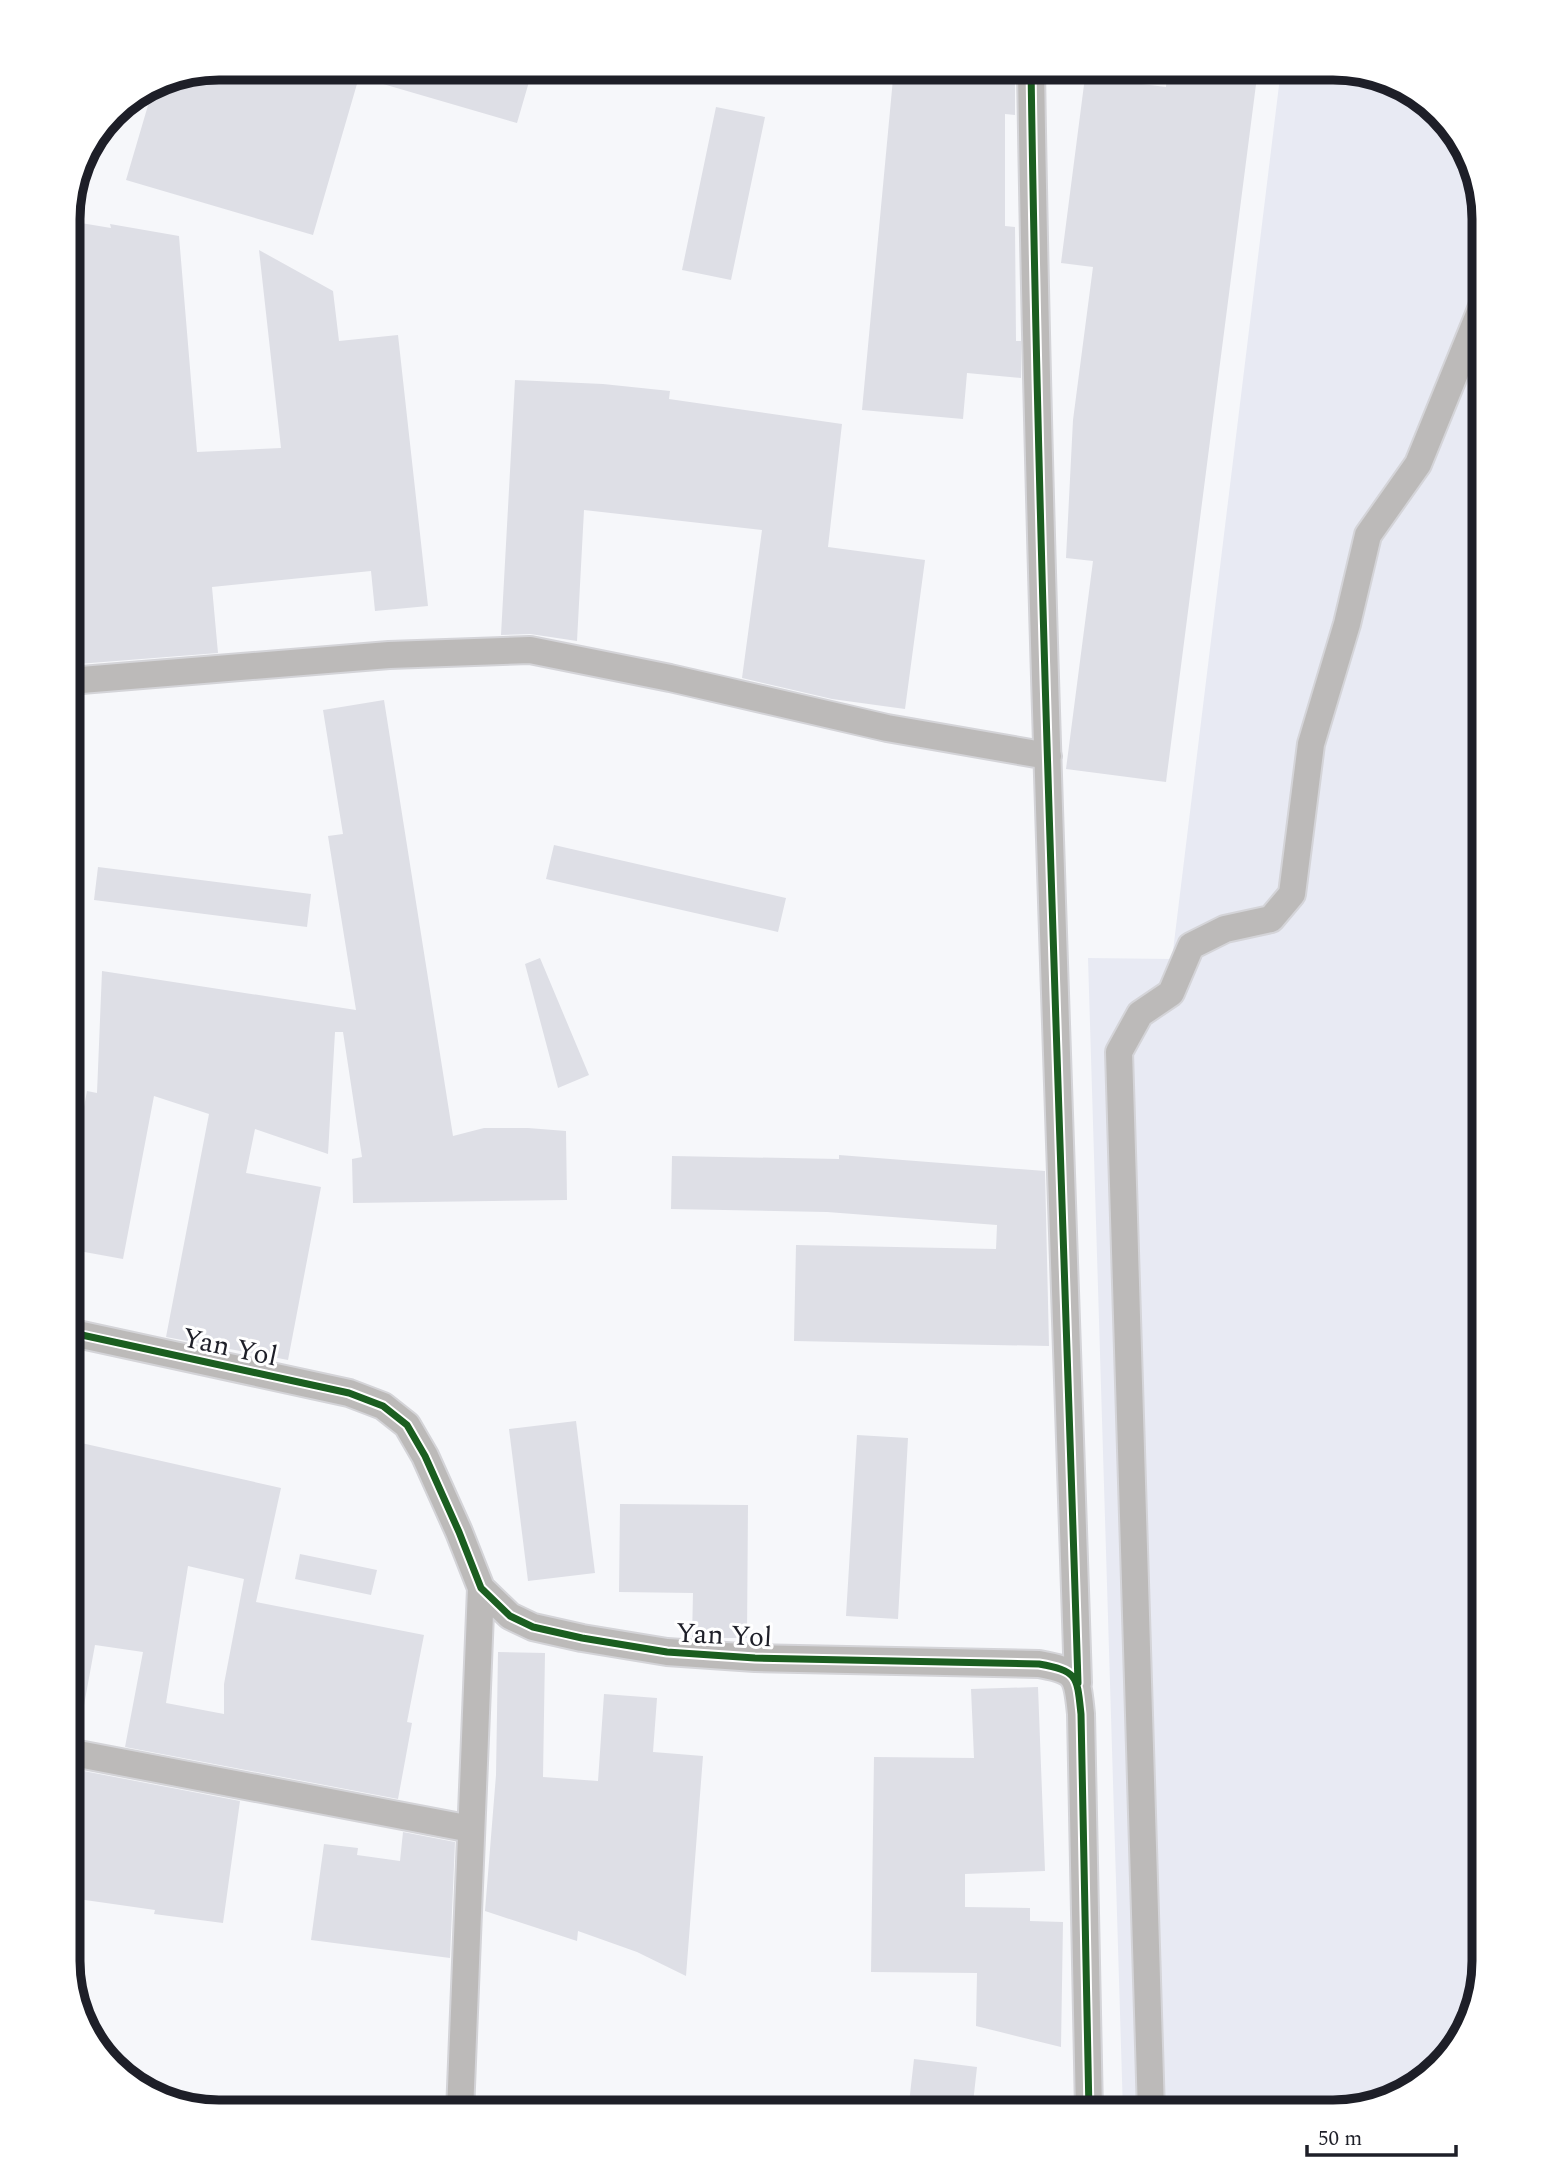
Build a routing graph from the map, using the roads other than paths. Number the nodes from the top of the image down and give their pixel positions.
1 (1031, 81) edge
2 (1472, 331) edge
3 (81, 680) edge
4 (1048, 755) junction
5 (80, 1335) edge
6 (481, 1588) junction
7 (1078, 1683) junction
8 (80, 1754) edge
9 (471, 1829) junction
10 (460, 2099) edge
11 (1089, 2100) edge
12 (1151, 2100) edge

1 - 4 street
2 - 12 street
3 - 4 street
4 - 7 street
5 - 6 street, Yan Yol
6 - 7 street, Yan Yol
6 - 9 street
7 - 11 street
8 - 9 street
9 - 10 street

